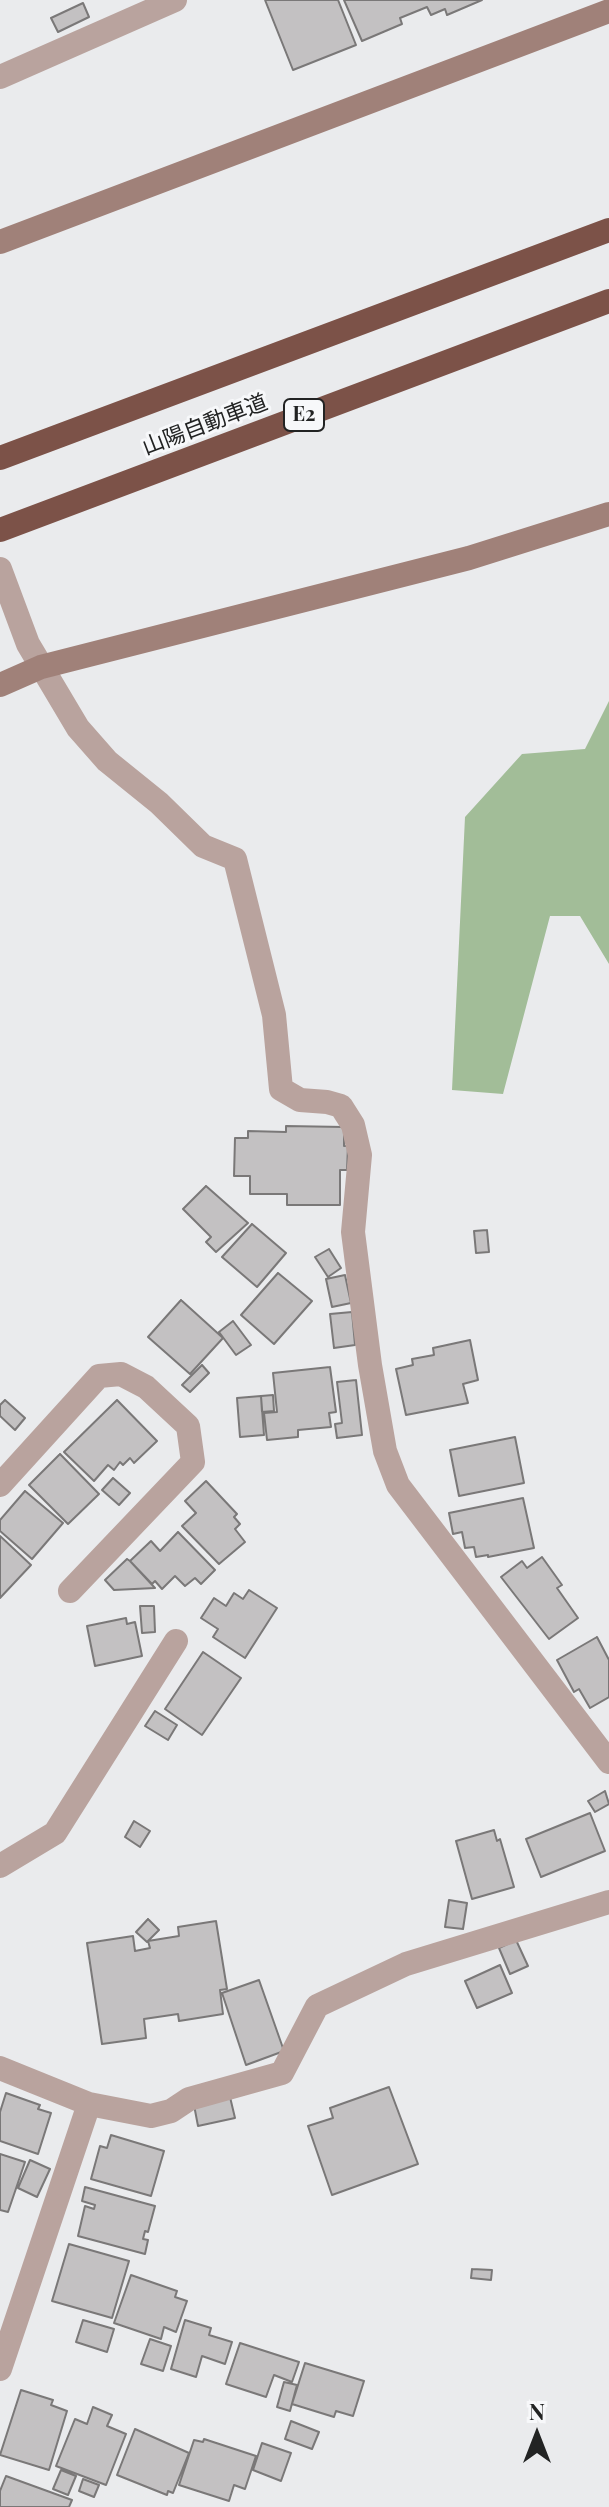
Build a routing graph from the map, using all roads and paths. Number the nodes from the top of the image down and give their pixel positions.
1 (175, 0) edge
2 (609, 11) edge
3 (0, 77) edge
4 (609, 230) edge
5 (0, 242) edge
6 (609, 301) edge
7 (0, 458) edge
8 (609, 514) edge
9 (0, 530) edge
10 (0, 569) edge
11 (41, 667) junction
12 (0, 685) edge
13 (0, 1485) edge
14 (70, 1591) dead end
15 (176, 1641) dead end
16 (609, 1762) edge
17 (0, 1866) edge
18 (609, 1902) edge
19 (0, 2068) edge
20 (89, 2104) junction
21 (0, 2369) edge

1 - 3 street
2 - 5 street
4 - 7 highway, 山陽自動車道
6 - 9 highway, 山陽自動車道 / E2
8 - 11 street
10 - 11 street
11 - 12 street
11 - 16 street
13 - 14 street
15 - 17 street
18 - 20 street
19 - 20 street
20 - 21 street

